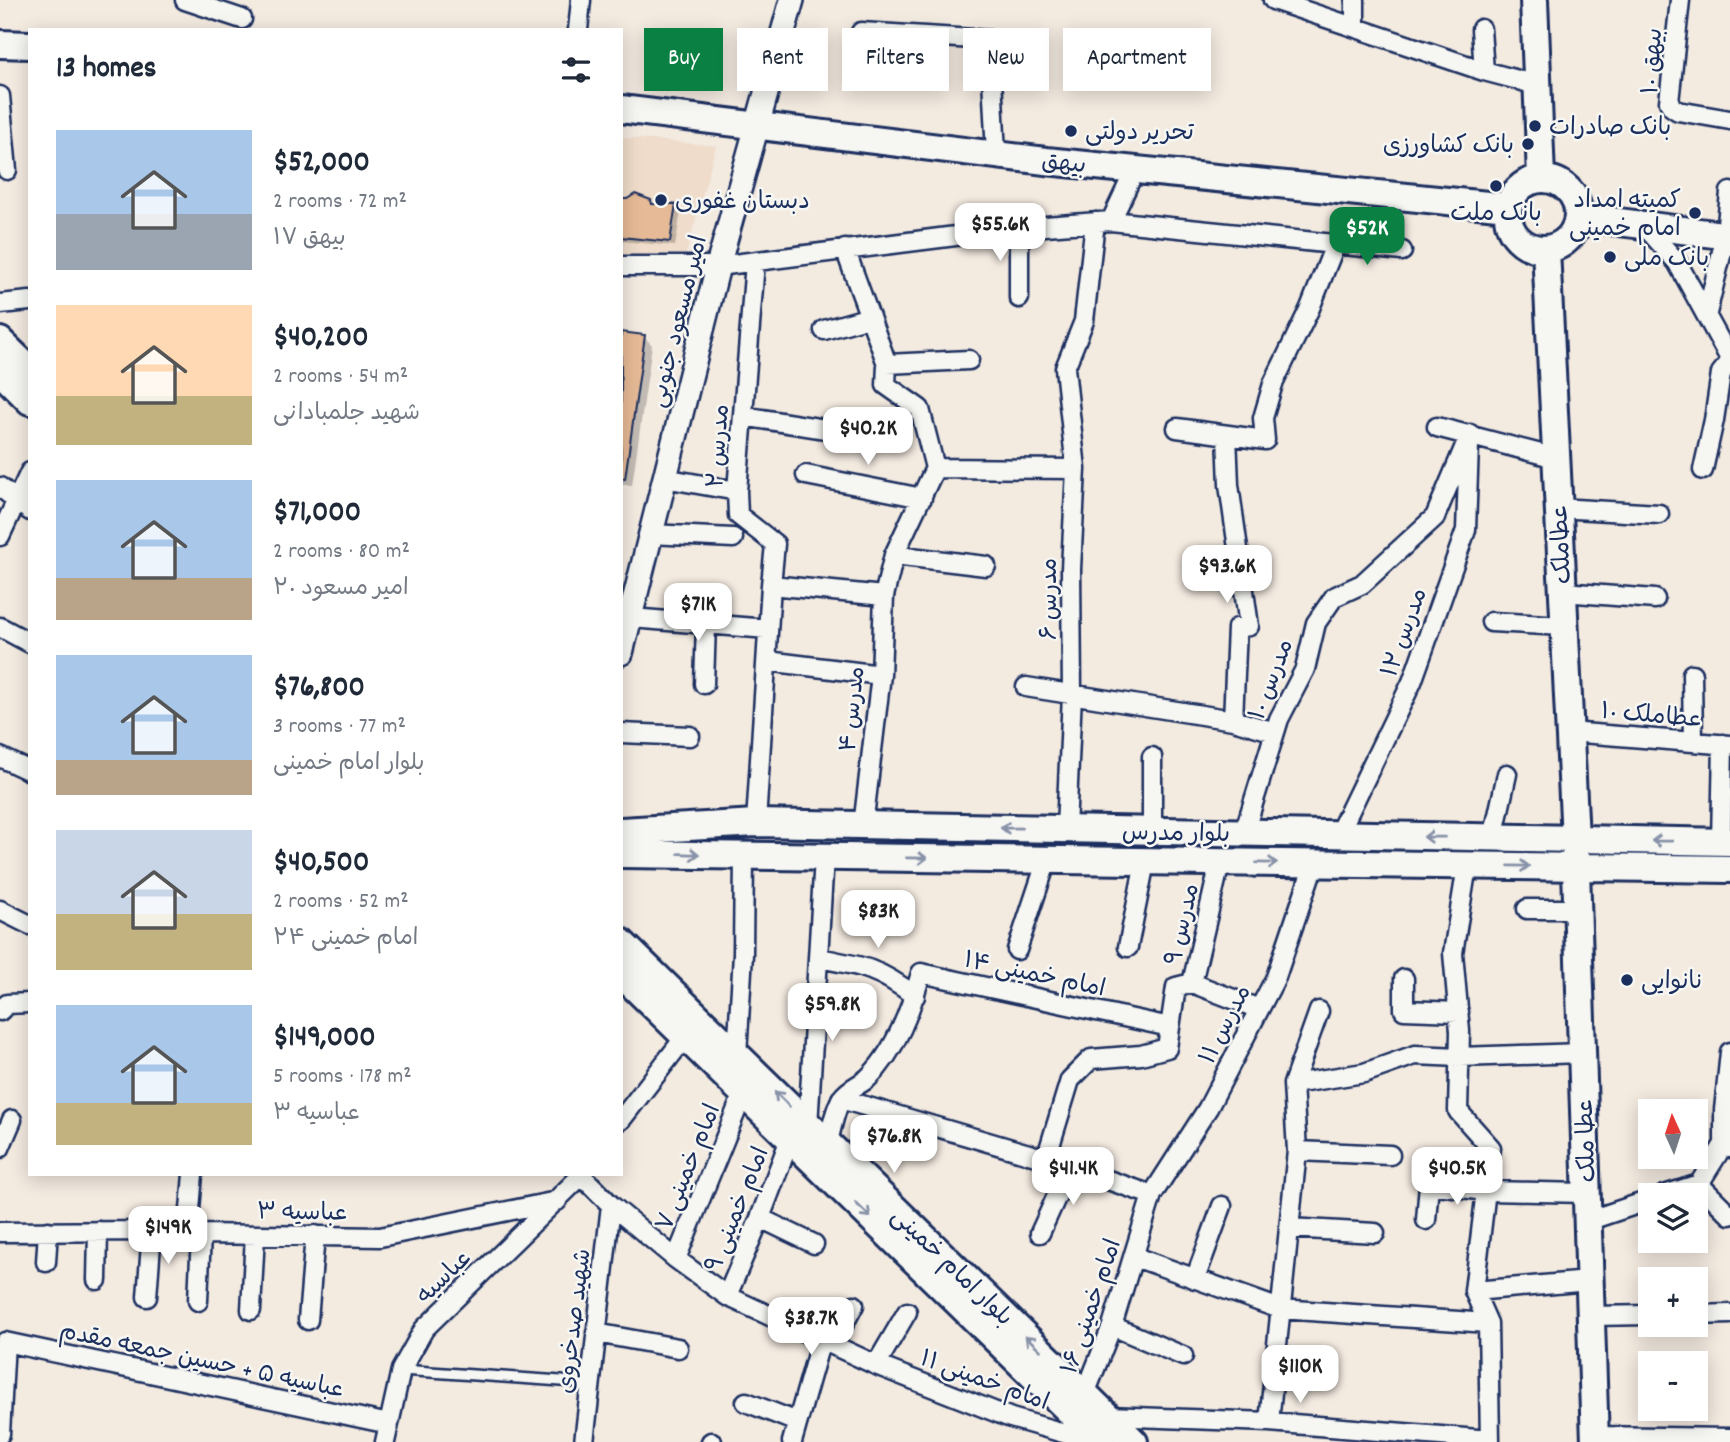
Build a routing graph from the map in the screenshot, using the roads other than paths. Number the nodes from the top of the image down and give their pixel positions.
1 (185, 0) edge
2 (242, 0) edge
3 (581, 0) edge
4 (792, 0) edge
5 (1355, 0) edge
6 (1534, 0) edge
7 (1680, 0) edge
8 (1276, 2) edge
9 (241, 24) edge
10 (1355, 27) junction
11 (578, 28) edge
12 (1481, 29) dead end
13 (949, 37) edge
14 (0, 44) edge
15 (28, 45) edge
16 (1484, 71) junction
17 (1537, 85) junction
18 (0, 96) edge
19 (623, 109) edge
20 (1730, 120) edge
21 (756, 125) junction
22 (996, 155) junction
23 (7, 170) dead end
24 (1135, 170) junction
25 (1541, 178) junction
26 (1730, 192) edge
27 (1508, 208) junction
28 (1579, 217) junction
29 (1103, 221) junction
30 (1643, 224) junction
31 (1020, 228) junction
32 (1728, 235) edge
33 (1335, 245) junction
34 (845, 249) junction
35 (1546, 249) junction
36 (1402, 251) dead end
37 (755, 262) junction
38 (623, 266) edge
39 (718, 266) junction
40 (1019, 298) dead end
41 (28, 301) edge
42 (0, 304) edge
43 (1707, 313) junction
44 (870, 317) junction
45 (824, 330) dead end
46 (0, 341) edge
47 (969, 360) dead end
48 (1730, 360) edge
49 (887, 364) junction
50 (28, 368) edge
51 (0, 371) edge
52 (28, 399) edge
53 (743, 416) junction
54 (1437, 427) dead end
55 (1177, 428) dead end
56 (1470, 434) junction
57 (1227, 435) junction
58 (882, 438) dead end
59 (1556, 458) junction
60 (935, 468) junction
61 (1076, 469) junction
62 (1703, 470) dead end
63 (806, 475) dead end
64 (664, 478) junction
65 (28, 483) edge
66 (0, 487) edge
67 (737, 491) junction
68 (922, 498) junction
69 (24, 505) edge
70 (1558, 508) junction
71 (1658, 514) dead end
72 (649, 534) junction
73 (0, 536) edge
74 (733, 538) dead end
75 (894, 555) junction
76 (986, 566) dead end
77 (771, 585) junction
78 (1563, 592) junction
79 (884, 596) junction
80 (1655, 599) dead end
81 (631, 618) junction
82 (1492, 621) dead end
83 (706, 624) junction
84 (1564, 626) junction
85 (0, 627) edge
86 (768, 629) junction
87 (28, 642) edge
88 (623, 646) edge
89 (767, 660) junction
90 (1692, 674) dead end
91 (881, 675) junction
92 (704, 684) dead end
93 (1026, 687) dead end
94 (1072, 694) junction
95 (1233, 720) junction
96 (1275, 732) junction
97 (1569, 732) junction
98 (623, 733) edge
99 (690, 736) dead end
100 (1693, 742) junction
101 (1726, 744) edge
102 (0, 757) edge
103 (1152, 757) dead end
104 (28, 770) edge
105 (1507, 774) dead end
106 (756, 823) junction
107 (623, 826) edge
108 (863, 826) junction
109 (1066, 829) junction
110 (1152, 831) junction
111 (623, 832) edge
112 (1244, 833) junction
113 (1338, 835) junction
114 (1493, 838) junction
115 (1575, 839) junction
116 (652, 840) junction
117 (1726, 842) edge
118 (623, 853) edge
119 (744, 856) junction
120 (824, 857) junction
121 (1057, 860) junction
122 (623, 862) edge
123 (1145, 862) junction
124 (1220, 863) junction
125 (1314, 864) junction
126 (1468, 866) junction
127 (1576, 867) junction
128 (1730, 869) edge
129 (1527, 909) dead end
130 (1577, 909) junction
131 (0, 910) edge
132 (28, 924) edge
133 (623, 944) edge
134 (1128, 947) dead end
135 (1017, 950) dead end
136 (818, 958) junction
137 (623, 976) edge
138 (1404, 979) dead end
139 (1192, 983) junction
140 (915, 996) junction
141 (28, 1003) edge
142 (1259, 1009) junction
143 (0, 1010) edge
144 (1319, 1011) dead end
145 (1459, 1012) junction
146 (1170, 1027) junction
147 (685, 1037) junction
148 (1730, 1052) edge
149 (1582, 1053) junction
150 (737, 1055) junction
151 (1460, 1057) junction
152 (1293, 1084) junction
153 (743, 1094) junction
154 (627, 1098) edge
155 (841, 1099) junction
156 (14, 1119) edge
157 (799, 1132) junction
158 (827, 1144) junction
159 (1727, 1146) edge
160 (0, 1148) edge
161 (1297, 1150) junction
162 (1390, 1155) dead end
163 (1046, 1159) junction
164 (1070, 1167) junction
165 (193, 1176) edge
166 (580, 1176) edge
167 (582, 1176) edge
168 (1700, 1183) edge
169 (1486, 1191) junction
170 (1586, 1193) junction
171 (1708, 1193) edge
172 (1152, 1195) junction
173 (557, 1201) junction
174 (1638, 1204) edge
175 (611, 1205) junction
176 (1222, 1206) dead end
177 (1730, 1215) edge
178 (760, 1218) junction
179 (1426, 1220) dead end
180 (1587, 1221) junction
181 (1289, 1228) junction
182 (0, 1231) edge
183 (48, 1231) junction
184 (98, 1231) junction
185 (152, 1231) junction
186 (1040, 1233) dead end
187 (1375, 1233) dead end
188 (195, 1234) junction
189 (255, 1235) junction
190 (315, 1235) junction
191 (814, 1244) dead end
192 (1135, 1257) junction
193 (676, 1259) junction
194 (46, 1262) dead end
195 (1195, 1279) junction
196 (97, 1280) dead end
197 (1589, 1281) junction
198 (1475, 1291) junction
199 (727, 1296) junction
200 (147, 1297) dead end
201 (198, 1301) dead end
202 (854, 1305) dead end
203 (1280, 1309) junction
204 (251, 1310) dead end
205 (907, 1312) dead end
206 (1730, 1314) edge
207 (1638, 1315) edge
208 (1708, 1315) edge
209 (1591, 1316) junction
210 (308, 1320) dead end
211 (1488, 1323) junction
212 (1112, 1326) junction
213 (596, 1333) junction
214 (827, 1342) junction
215 (678, 1348) dead end
216 (1183, 1356) dead end
217 (876, 1365) junction
218 (401, 1370) junction
219 (590, 1383) junction
220 (1085, 1394) junction
221 (746, 1402) dead end
222 (1108, 1416) junction
223 (797, 1422) junction
224 (1269, 1422) junction
225 (389, 1424) junction
226 (0, 1434) edge
227 (1730, 1438) edge
228 (1595, 1439) edge
229 (1490, 1441) edge
230 (385, 1442) edge
231 (584, 1442) edge
232 (792, 1442) edge
233 (1095, 1442) edge
234 (1101, 1442) edge
235 (1135, 1442) edge

1 - 9 street
2 - 9 street
3 - 11 street
4 - 21 street, امیر مسعود جنوبی
5 - 10 street
6 - 17 main road
7 - 20 street, بیهق ۱۰
8 - 10 street
10 - 16 street
12 - 16 street
13 - 22 street
14 - 15 main road
16 - 17 street
17 - 25 main road
18 - 23 street
19 - 21 main road, بیهق
21 - 22 main road, بیهق
21 - 39 street, امیر مسعود جنوبی
22 - 24 main road, بیهق
24 - 27 main road, بیهق
24 - 29 street
25 - 27 main road
25 - 28 main road
26 - 32 street
27 - 35 main road
28 - 30 main road
28 - 35 main road
29 - 31 street
29 - 33 street
29 - 61 street, مدرس ۶
30 - 32 main road
30 - 43 street
31 - 34 street
31 - 40 street
32 - 43 street
33 - 36 street
33 - 57 street
34 - 37 street
34 - 44 street
35 - 59 main road, عطاملک
37 - 39 street
37 - 53 street, مدرس ۲
38 - 39 street
39 - 64 street, امیر مسعود جنوبی
41 - 42 street
43 - 48 street
44 - 45 street
44 - 49 street
46 - 50 main road
47 - 49 street
48 - 62 street
49 - 60 street
51 - 52 main road
53 - 58 street
53 - 67 street, مدرس ۲
54 - 56 street
55 - 57 street
56 - 59 street
56 - 96 street, مدرس ۱۰
56 - 113 street, مدرس ۱۲
57 - 95 street
59 - 70 main road, عطاملک
60 - 61 street
60 - 68 street, مدرس ۴
61 - 94 street, مدرس ۶
63 - 68 street
64 - 67 street
64 - 72 street, امیر مسعود جنوبی
65 - 69 street
66 - 69 street
67 - 77 street, مدرس ۲
68 - 75 street, مدرس ۴
69 - 73 street
70 - 71 street
70 - 78 main road, عطاملک
72 - 74 street
72 - 81 street, امیر مسعود جنوبی
75 - 76 street
75 - 79 street, مدرس ۴
77 - 79 street
77 - 86 street, مدرس ۲
78 - 80 street
78 - 84 main road, عطاملک
79 - 91 street, مدرس ۴
81 - 83 street
81 - 88 street, امیر مسعود جنوبی
82 - 84 street
83 - 86 street
83 - 92 street
84 - 97 main road, عطاملک
85 - 87 street
86 - 89 street, مدرس ۲
89 - 91 street
89 - 106 street, مدرس ۲
90 - 100 street
91 - 108 street, مدرس ۴
93 - 94 street
94 - 95 street
94 - 109 street, مدرس ۶
95 - 96 street
96 - 112 street, مدرس ۱۰
97 - 100 street, عطاملک ۱۰
97 - 115 main road, عطاملک
98 - 99 street
100 - 101 street, عطاملک ۱۰
101 - 117 street
102 - 104 street
103 - 110 street
105 - 114 street
106 - 108 main road, بلوار مدرس
106 - 116 main road, بلوار مدرس
107 - 116 main road
109 -> 108 main road, بلوار مدرس
109 - 110 main road, بلوار مدرس
109 - 121 main road
110 - 112 main road, بلوار مدرس
111 - 116 main road, بلوار مدرس
112 - 113 main road, بلوار مدرس
114 -> 113 main road, بلوار مدرس
114 - 115 main road, بلوار مدرس
117 -> 115 main road, بلوار مدرس
115 - 127 main road, عطا ملک
116 - 118 main road, بلوار مدرس
116 -> 119 main road, بلوار مدرس
116 - 122 main road
119 - 120 main road, بلوار مدرس
119 - 150 street
120 -> 121 main road, بلوار مدرس
120 - 136 street, امام خمینی ۹
121 - 123 main road, بلوار مدرس
121 - 135 street
123 - 124 main road, بلوار مدرس
123 - 134 street
124 -> 125 main road, بلوار مدرس
124 - 139 street, مدرس ۹
125 - 126 main road, بلوار مدرس
125 - 142 street, مدرس ۱۱
126 -> 127 main road, بلوار مدرس
126 - 145 street
127 - 128 main road, بلوار مدرس
127 - 130 main road, عطا ملک
129 - 130 street
130 - 149 main road, عطا ملک
131 - 132 street
133 - 150 main road, بلوار امام خمینی
136 - 140 street
136 - 157 street, امام خمینی ۹
137 - 147 main road, بلوار امام خمینی
138 - 145 street
139 - 142 street
139 - 146 street, مدرس ۹
140 - 146 street, امام خمینی ۱۴
140 - 155 street, امام خمینی ۱۴
141 - 143 street
142 - 172 street, مدرس ۱۱
144 - 152 street
145 - 151 street
146 - 163 street, مدرس ۹
147 - 153 main road, بلوار امام خمینی
147 - 154 street
148 - 159 street
149 - 151 street
149 - 170 main road, عطا ملک
157 -> 150 main road, بلوار امام خمینی
151 - 152 street
151 - 169 street
152 - 161 street
153 - 157 main road, بلوار امام خمینی
153 - 193 street, امام خمینی ۷
155 - 158 street
155 - 163 street
156 - 160 street
157 - 158 main road, بلوار امام خمینی
157 - 178 street, امام خمینی ۹
157 -> 234 main road, بلوار امام خمینی
220 -> 158 main road, بلوار امام خمینی
159 - 168 street
161 - 162 street
161 - 181 street
163 - 164 street
164 - 172 street
164 - 186 street
165 - 188 street
166 - 173 street, عباسیه
167 - 175 street, امام خمینی ۱۱
169 - 170 street
169 - 179 street
169 - 198 street
170 - 180 main road, عطا ملک
171 - 177 street
172 - 192 street, امام خمینی ۱۶
173 - 190 street, عباسیه ۳
173 - 218 street, عباسیه
174 - 180 street
175 - 193 street, امام خمینی ۱۱
175 - 213 street, شهید صدخروی
176 - 195 street
178 - 191 street
178 - 199 street, امام خمینی ۹
180 - 197 main road, عطا ملک
181 - 187 street
181 - 203 street
182 - 183 street, عباسیه ۳
183 - 184 street, عباسیه ۳
183 - 194 street
184 - 185 street, عباسیه ۳
184 - 196 street
185 - 188 street, عباسیه ۳
185 - 200 street
188 - 189 street, عباسیه ۳
188 - 201 street
189 - 190 street, عباسیه ۳
189 - 204 street
190 - 210 street
192 - 195 street
192 - 212 street, امام خمینی ۱۶
193 - 199 street, امام خمینی ۱۱
195 - 203 street
197 - 198 street
197 - 209 main road, عطا ملک
198 - 211 street
199 - 214 street, امام خمینی ۱۱
202 - 214 street
203 - 211 street
203 - 224 street
205 - 217 street
206 - 208 street
207 - 209 street
209 - 228 main road, عطا ملک
211 - 229 street
212 - 216 street
212 - 220 street, امام خمینی ۱۶
213 - 215 street
213 - 219 street, شهید صدخروی
214 - 217 street, امام خمینی ۱۱
214 - 223 street
217 - 233 street, امام خمینی ۱۱
218 - 219 lane
218 - 225 street, عباسیه
219 - 231 street, شهید صدخروی
220 - 222 main road, بلوار امام خمینی
221 - 223 street
222 - 224 street
222 - 235 main road, بلوار امام خمینی
223 - 232 street
224 - 229 street
225 - 226 street, عباسیه ۵ + حسین جمعه مقدم
225 - 230 street, عباسیه
227 - 228 street

